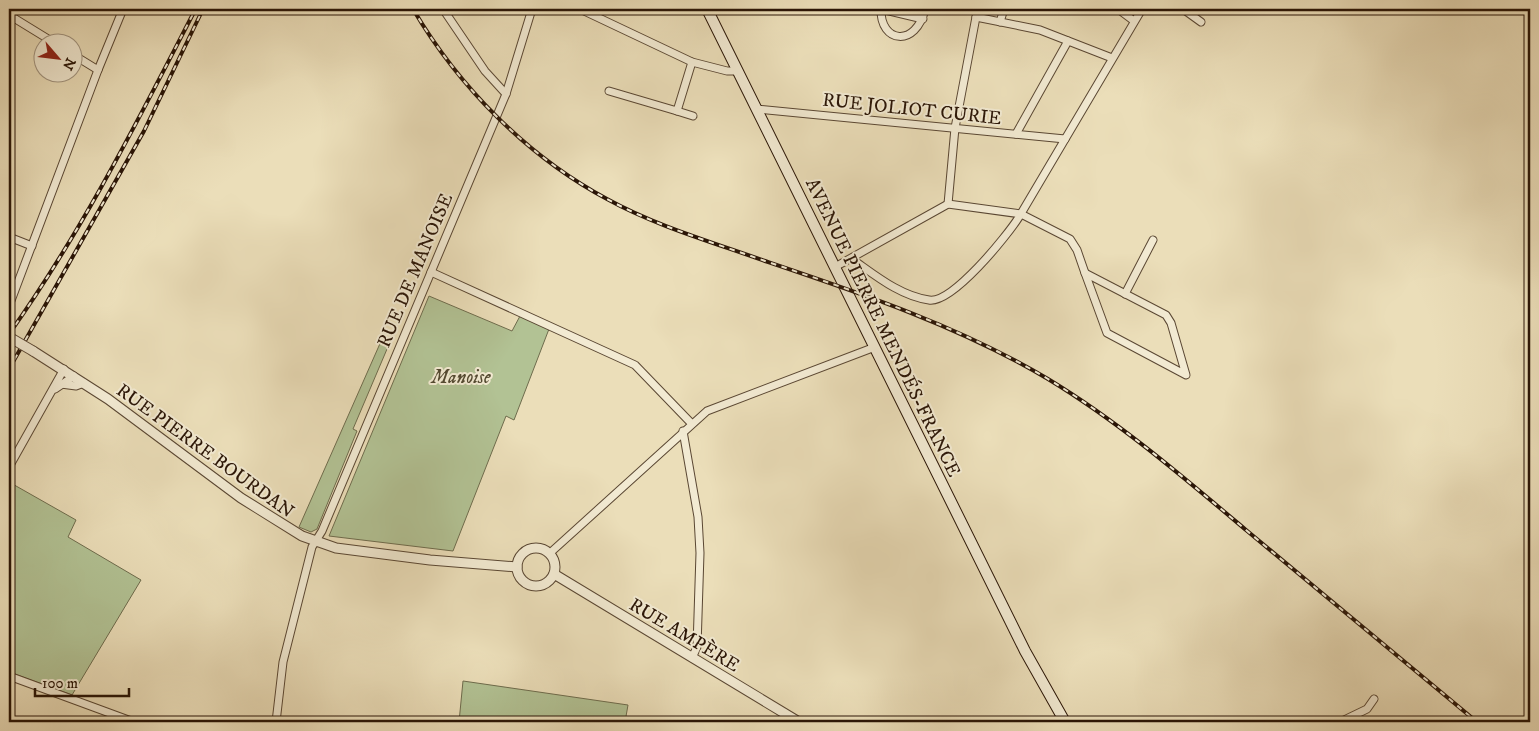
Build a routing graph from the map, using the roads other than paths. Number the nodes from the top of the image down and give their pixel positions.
1 (123, 9) edge
2 (443, 9) edge
3 (532, 9) edge
4 (580, 9) edge
5 (707, 9) edge
6 (881, 9) edge
7 (925, 9) edge
8 (978, 9) edge
9 (1004, 9) edge
10 (1118, 9) edge
11 (1142, 9) edge
12 (1183, 9) edge
13 (9, 14) edge
14 (976, 17) junction
15 (923, 19) junction
16 (1134, 21) junction
17 (1000, 22) junction
18 (1201, 22) dead end
19 (37, 32) edge
20 (1068, 41) junction
21 (1112, 58) junction
22 (82, 60) edge
23 (692, 62) junction
24 (98, 70) junction
25 (738, 71) junction
26 (609, 91) dead end
27 (506, 94) junction
28 (756, 109) junction
29 (678, 111) junction
30 (693, 116) dead end
31 (956, 128) junction
32 (1016, 134) junction
33 (1065, 139) junction
34 (948, 204) junction
35 (1021, 214) junction
36 (9, 237) edge
37 (1153, 240) dead end
38 (32, 246) junction
39 (852, 259) junction
40 (835, 267) junction
41 (431, 272) junction
42 (1085, 273) junction
43 (1126, 294) junction
44 (9, 306) edge
45 (9, 337) edge
46 (874, 348) junction
47 (64, 369) junction
48 (74, 376) junction
49 (84, 383) junction
50 (60, 384) junction
51 (53, 391) junction
52 (691, 423) junction
53 (683, 431) junction
54 (9, 467) edge
55 (316, 541) junction
56 (550, 553) junction
57 (517, 567) junction
58 (554, 574) junction
59 (692, 658) junction
60 (1030, 661) junction
61 (9, 676) edge
62 (1374, 699) dead end
63 (124, 720) edge
64 (134, 722) edge
65 (276, 722) edge
66 (799, 722) edge
67 (1057, 722) edge
68 (1065, 722) edge
69 (1340, 722) edge

1 - 24 street
2 - 27 street
3 - 27 street, RUE DE MANOISE
4 - 23 street
5 - 25 main road, AVENUE PIERRE MENDÉS-FRANCE
6 - 15 street
6 - 15 street
7 - 15 street
8 - 14 street
9 - 17 street
10 - 16 street
11 - 16 street
12 - 18 street
13 - 19 street
14 - 17 street
14 - 31 street
16 - 21 street
17 - 20 street
20 - 21 street
20 - 32 street
21 - 33 street
22 - 24 street
23 - 25 street
23 - 29 street
24 - 38 street
25 - 28 main road, AVENUE PIERRE MENDÉS-FRANCE
26 - 29 street
27 - 41 street, RUE DE MANOISE
28 - 31 street, RUE JOLIOT CURIE
28 - 40 main road, AVENUE PIERRE MENDÉS-FRANCE
29 - 30 street
31 - 32 street, RUE JOLIOT CURIE
31 - 34 street
32 - 33 street, RUE JOLIOT CURIE
33 - 35 street
34 - 35 street
34 - 39 street
35 - 39 street
35 - 42 street
36 - 38 street
37 - 43 street
38 - 44 street
39 - 40 street
40 - 46 main road, AVENUE PIERRE MENDÉS-FRANCE
41 - 52 street
41 - 55 street, RUE DE MANOISE
42 - 43 street
42 - 43 street
45 - 47 street, RUE PIERRE BOURDAN, bridge
46 - 52 street
46 - 60 main road, AVENUE PIERRE MENDÉS-FRANCE
47 - 48 street, RUE PIERRE BOURDAN
47 - 51 street
48 - 49 street, RUE PIERRE BOURDAN
48 - 50 street
49 - 50 street
49 - 55 street, RUE PIERRE BOURDAN
50 - 51 street
51 - 54 street
52 - 53 street
53 - 56 street
53 - 59 street
55 - 57 street, RUE PIERRE BOURDAN
55 - 65 street, RUE DE MANOISE
56 - 57 street
56 - 58 street
57 - 58 street
58 - 59 street, RUE AMPÈRE
59 - 66 street, RUE AMPÈRE
60 - 67 main road, AVENUE PIERRE MENDÉS-FRANCE
60 - 68 main road, AVENUE PIERRE MENDÉS-FRANCE
61 - 63 street
62 - 69 street
63 - 64 street

